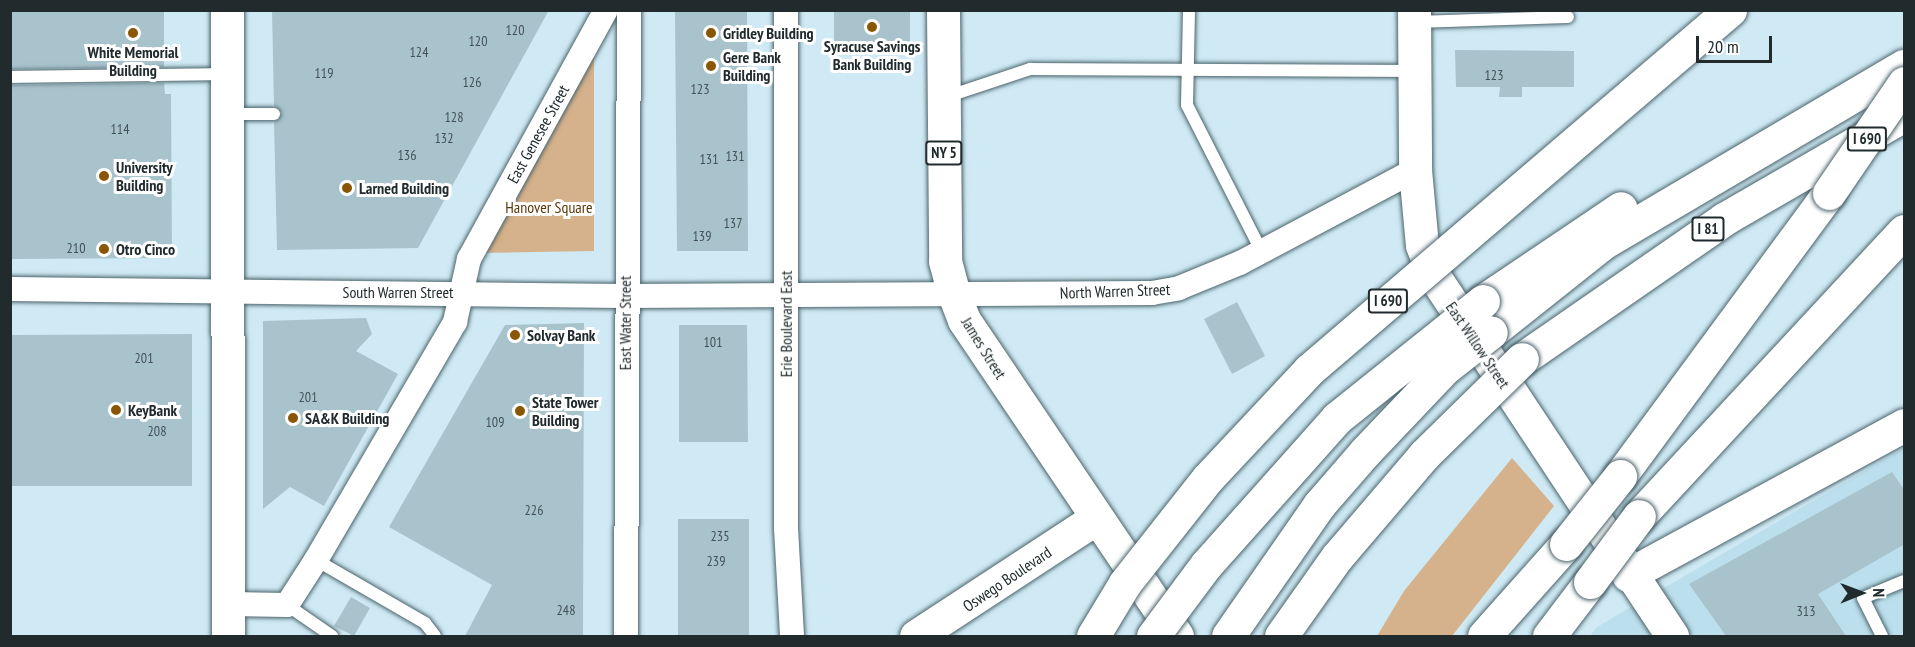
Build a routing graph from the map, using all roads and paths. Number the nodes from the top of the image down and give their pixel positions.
1 (227, 10) edge
2 (606, 10) edge
3 (629, 10) edge
4 (786, 10) edge
5 (943, 10) edge
6 (1189, 10) edge
7 (1730, 10) edge
8 (1414, 16) edge
9 (1568, 17) dead end
10 (1905, 66) edge
11 (1414, 71) junction
12 (1188, 72) junction
13 (227, 74) junction
14 (10, 78) edge
15 (1905, 83) edge
16 (944, 98) junction
17 (227, 114) junction
18 (274, 114) dead end
19 (1905, 115) edge
20 (1723, 168) junction
21 (1415, 170) junction
22 (1905, 231) edge
23 (1262, 252) junction
24 (227, 288) junction
25 (10, 289) edge
26 (460, 292) junction
27 (954, 294) junction
28 (786, 295) junction
29 (625, 296) junction
30 (1905, 425) edge
31 (1096, 518) junction
32 (1566, 544) junction
33 (316, 560) junction
34 (1628, 575) junction
35 (1905, 581) edge
36 (229, 604) junction
37 (287, 604) junction
38 (228, 636) edge
39 (332, 636) edge
40 (435, 636) edge
41 (626, 636) edge
42 (792, 636) edge
43 (916, 636) edge
44 (1093, 636) edge
45 (1153, 636) edge
46 (1177, 636) edge
47 (1228, 636) edge
48 (1281, 636) edge
49 (1484, 636) edge
50 (1509, 636) edge
51 (1549, 636) edge
52 (1672, 636) edge
53 (1882, 636) edge

1 - 13 main road
2 - 26 street, East Genesee Street
3 - 29 street, East Water Street
4 - 28 street, Erie Boulevard East
5 - 16 main road, James Street / NY 5
6 - 12 lane
7 - 44 main road, I 690, bridge
8 - 9 lane
8 - 11 main road, East Willow Street
10 - 20 main road
11 - 12 lane
11 - 21 main road, East Willow Street
12 - 16 lane
12 - 23 lane
13 - 14 lane
13 - 17 main road
15 - 32 main road, I 690, bridge
16 - 27 main road, James Street / NY 5
17 - 18 lane
17 - 24 main road
19 - 48 main road, I 81, bridge
20 - 45 main road, bridge
20 - 47 main road, bridge
21 - 23 street, North Warren Street
21 - 34 main road, East Willow Street
22 - 51 main road, bridge
23 - 27 street, North Warren Street
24 - 25 street, South Warren Street
24 - 26 street, South Warren Street
24 - 36 main road
26 - 29 street, South Warren Street
26 - 33 street, East Genesee Street
27 - 28 street, North Warren Street
27 - 31 main road, James Street / NY 5
28 - 29 street, South Warren Street
28 - 42 street, Erie Boulevard East
29 - 41 street, East Water Street
30 - 34 main road
31 - 43 main road, Oswego Boulevard
31 - 46 main road, James Street
32 - 49 main road
32 - 50 main road, I 690
33 - 37 street
33 - 40 lane
34 - 52 main road, East Willow Street
35 - 53 lane
36 - 37 street
36 - 38 main road
37 - 39 lane

